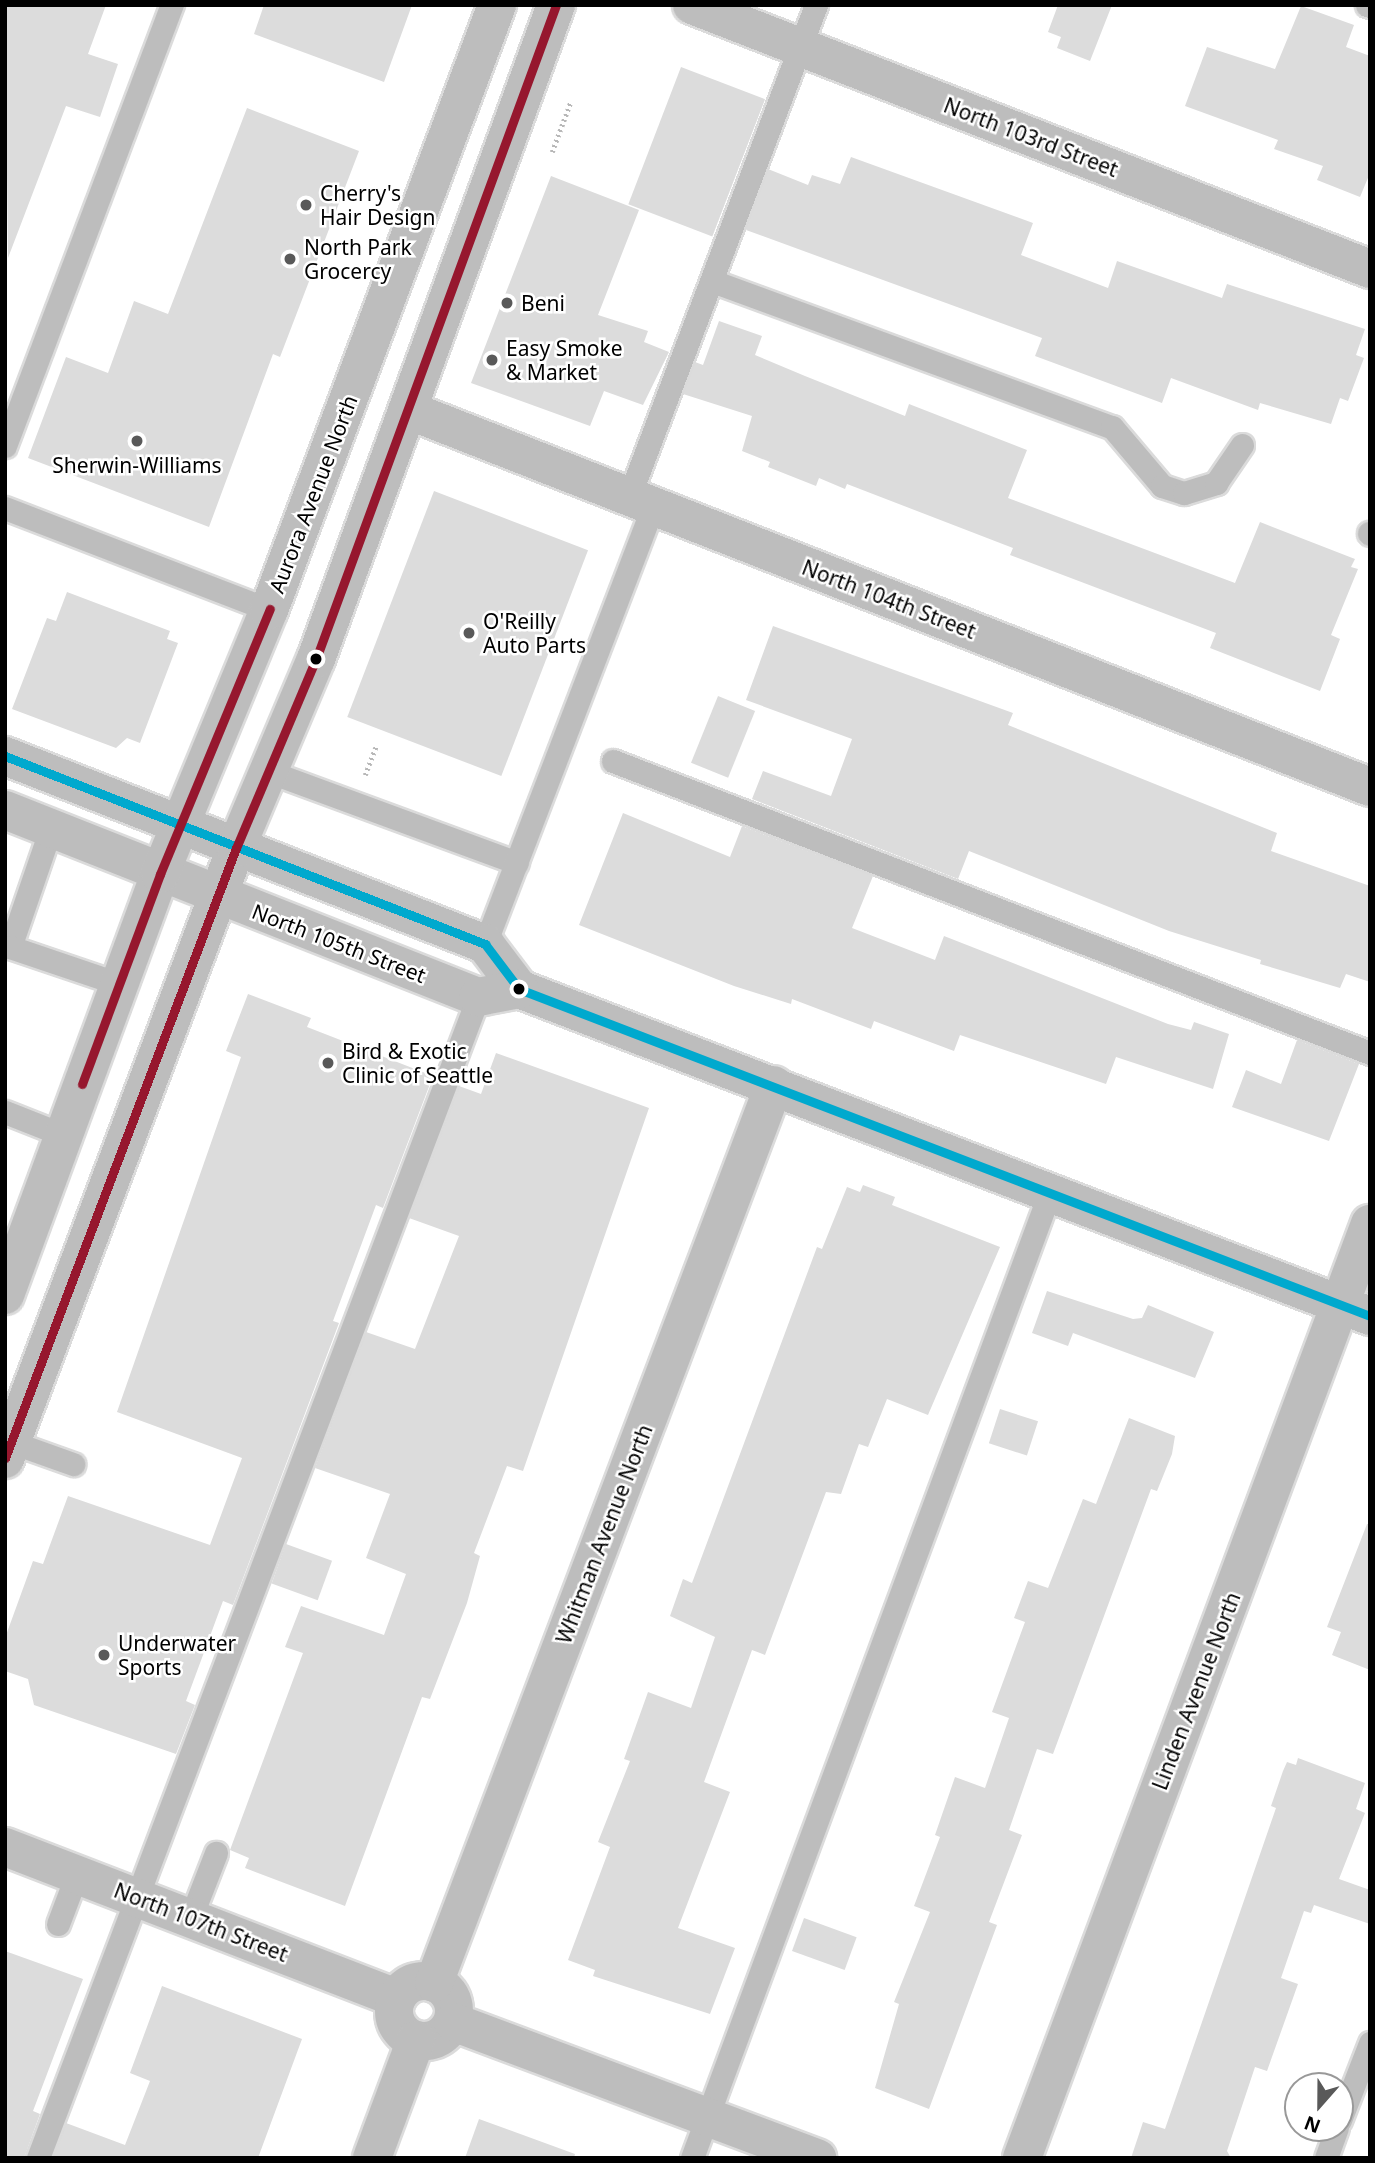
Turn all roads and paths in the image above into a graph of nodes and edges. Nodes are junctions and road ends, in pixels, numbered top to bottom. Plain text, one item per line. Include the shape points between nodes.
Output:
1 (172, 5) edge
2 (497, 5) edge
3 (556, 5) edge
4 (692, 5) edge
5 (816, 5) edge
6 (801, 48) junction
7 (571, 101) dead end
8 (552, 152) dead end
9 (1370, 269) edge
10 (712, 281) junction
11 (408, 410) junction
12 (1242, 445) dead end
13 (5, 446) edge
14 (641, 502) junction
15 (5, 509) edge
16 (269, 610) junction
17 (376, 747) dead end
18 (5, 755) edge
19 (613, 761) dead end
20 (270, 772) junction
21 (362, 783) dead end
22 (1370, 787) edge
23 (5, 810) edge
24 (180, 825) junction
25 (51, 828) junction
26 (236, 848) junction
27 (517, 863) junction
28 (160, 874) junction
29 (219, 897) junction
30 (485, 944) junction
31 (119, 984) junction
32 (519, 989) junction
33 (478, 998) junction
34 (1370, 1053) edge
35 (774, 1085) junction
36 (5, 1112) edge
37 (63, 1135) junction
38 (1050, 1192) junction
39 (1370, 1224) edge
40 (5, 1295) edge
41 (1356, 1310) edge
42 (10, 1451) edge
43 (73, 1464) dead end
44 (5, 1847) edge
45 (216, 1853) dead end
46 (76, 1874) junction
47 (138, 1897) junction
48 (191, 1917) junction
49 (58, 1924) dead end
50 (435, 1983) junction
51 (397, 1998) junction
52 (453, 2022) junction
53 (416, 2040) junction
54 (1370, 2043) edge
55 (1354, 2084) edge
56 (708, 2117) junction
57 (38, 2158) edge
58 (372, 2158) edge
59 (692, 2158) edge
60 (817, 2158) edge
61 (1022, 2158) edge

1 - 13 lane
2 - 16 main road, Aurora Avenue North
3 - 11 main road
4 - 6 main road, North 103rd Street
5 - 6 lane
6 - 9 main road, North 103rd Street
6 - 10 lane
7 - 8 path
10 - 12 lane via 1112,427 1162,485 1184,493 1216,483
10 - 14 lane
11 - 14 main road, North 104th Street
11 - 20 main road
14 - 22 main road, North 104th Street
14 - 27 lane
15 - 16 lane
16 - 24 main road, Aurora Avenue North
17 - 21 path
18 - 24 main road
19 - 34 lane
20 - 26 main road
20 - 27 lane
23 - 25 main road, North 105th Street
24 - 26 main road
24 - 28 main road, Aurora Avenue North
25 - 28 main road, North 105th Street
25 - 31 lane via 10,947
26 - 29 main road
26 - 30 main road
27 - 30 lane
28 - 29 main road, North 105th Street
28 - 31 main road, Aurora Avenue North
29 - 33 main road, North 105th Street
29 - 42 main road
30 - 32 main road
31 - 37 main road, Aurora Avenue North
32 - 33 main road
32 - 35 main road
33 - 47 lane
35 - 38 main road
35 - 50 main road, Whitman Avenue North
36 - 37 lane
37 - 40 main road, Aurora Avenue North
38 - 41 main road
38 - 56 lane
39 - 41 main road, Linden Avenue North
41 - 61 main road, Linden Avenue North
42 - 43 lane
44 - 46 main road, North 107th Street
45 - 48 lane
46 - 47 main road, North 107th Street
46 - 49 lane
47 - 48 main road, North 107th Street
47 - 57 lane
48 - 51 main road, North 107th Street
50 - 51 main road via 410,1984
50 - 52 main road via 453,2002
51 - 53 main road via 398,2026
52 - 53 main road via 439,2037
52 - 56 main road
53 - 58 main road
54 - 55 lane
56 - 59 lane
56 - 60 main road

